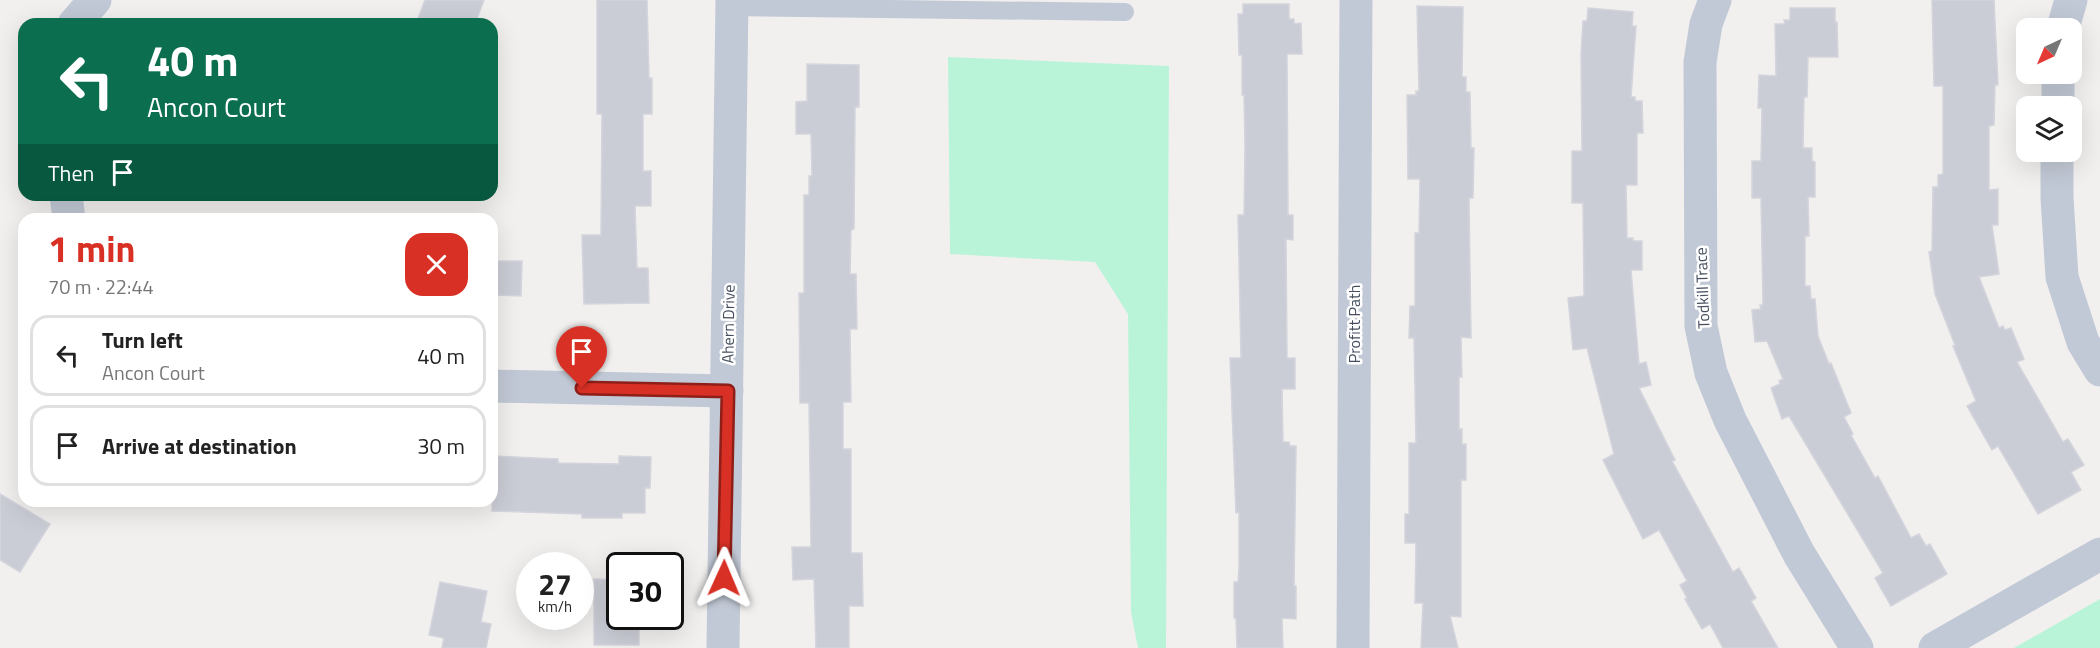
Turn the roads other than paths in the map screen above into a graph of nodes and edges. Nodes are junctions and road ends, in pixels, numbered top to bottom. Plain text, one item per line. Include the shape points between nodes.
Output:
1 (95, 0) edge
2 (1356, 0) edge
3 (1715, 0) edge
4 (2071, 0) edge
5 (732, 4) edge
6 (1125, 12) dead end
7 (79, 18) edge
8 (2066, 18) edge
9 (2057, 162) edge
10 (2100, 370) edge
11 (498, 386) edge
12 (728, 391) junction
13 (2100, 554) edge
14 (723, 648) edge
15 (1353, 648) edge
16 (1857, 648) edge
17 (1935, 648) edge

1 - 7 street
2 - 15 street, Profitt Path
3 - 16 street, Todkill Trace via 1706,24 1700,62 1701,326 1711,374 1730,420 1799,554
4 - 8 street
5 - 6 lane
5 - 12 street, Ahern Drive
9 - 10 street via 2062,277 2083,342
11 - 12 street
12 - 14 street, Ahern Drive
13 - 17 street

